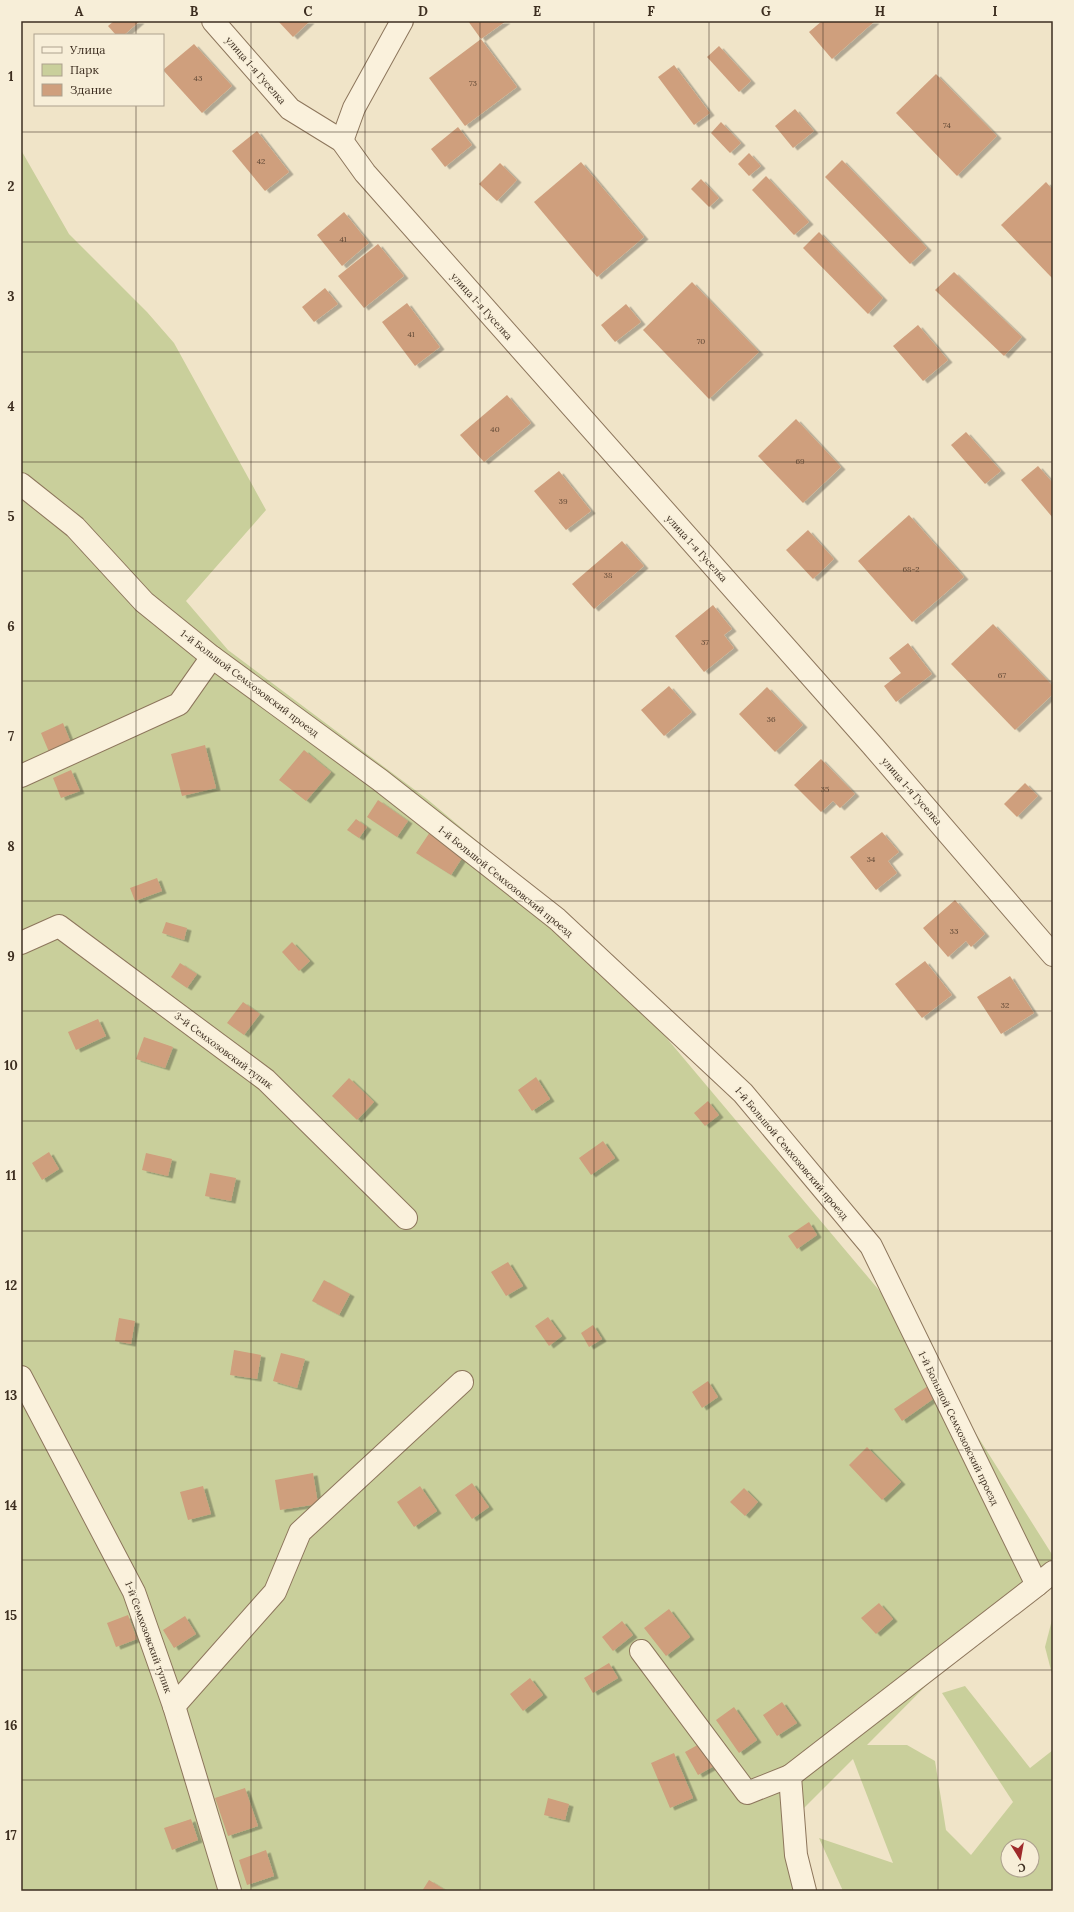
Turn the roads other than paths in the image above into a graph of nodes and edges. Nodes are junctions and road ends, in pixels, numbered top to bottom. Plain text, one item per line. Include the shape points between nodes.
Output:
1 (213, 21) edge
2 (402, 21) edge
3 (342, 141) junction
4 (21, 484) edge
5 (212, 657) junction
6 (21, 776) edge
7 (21, 943) edge
8 (1053, 955) edge
9 (406, 1218) dead end
10 (21, 1377) edge
11 (462, 1382) dead end
12 (1045, 1579) edge
13 (641, 1651) dead end
14 (174, 1706) junction
15 (790, 1776) junction
16 (230, 1891) edge
17 (805, 1891) edge

1 - 3 street, улица 1-я Гуселка via 290,109
2 - 3 street via 354,108
3 - 8 street, улица 1-я Гуселка via 364,174 872,745
4 - 5 street, 1-й Большой Семхозовский проезд via 75,527 144,602
5 - 6 street via 179,704
5 - 12 street, 1-й Большой Семхозовский проезд via 380,780 556,919 743,1093 871,1246
7 - 9 street, 3-й Семхозовский тупик via 59,926 266,1080
10 - 14 street, 1-й Семхозовский тупик via 134,1592
11 - 14 street via 300,1532 275,1592
12 - 15 street, 1-й Большой Семхозовский проезд
13 - 15 street, 1-й Большой Семхозовский проезд via 747,1793
14 - 16 street, 1-й Семхозовский тупик
15 - 17 street via 796,1855

